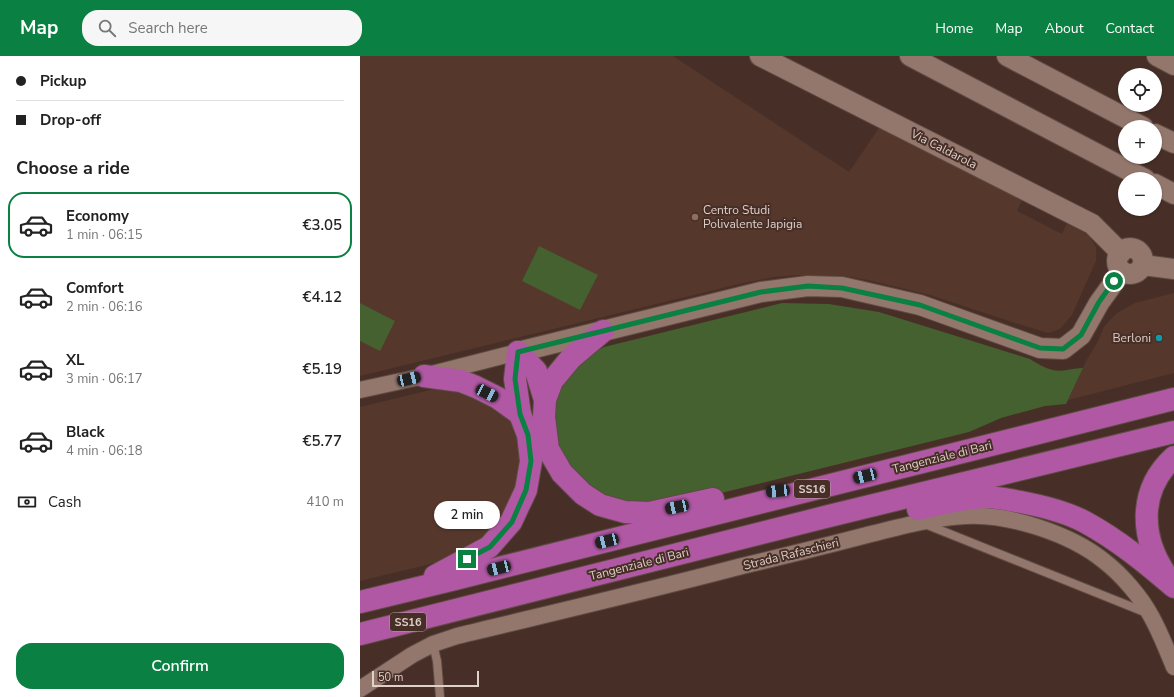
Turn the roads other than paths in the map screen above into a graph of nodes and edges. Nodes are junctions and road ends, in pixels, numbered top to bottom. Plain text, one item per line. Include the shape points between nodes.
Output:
1 (760, 56) edge
2 (910, 56) edge
3 (1007, 56) edge
4 (1157, 56) edge
5 (1174, 65) edge
6 (1129, 120) edge
7 (1162, 138) edge
8 (1174, 144) edge
9 (1132, 172) edge
10 (1162, 188) edge
11 (1174, 194) edge
12 (1121, 262) junction
13 (1174, 269) edge
14 (603, 331) junction
15 (518, 352) junction
16 (424, 376) junction
17 (360, 390) edge
18 (1174, 399) edge
19 (545, 400) junction
20 (520, 414) junction
21 (1174, 432) edge
22 (1174, 457) edge
23 (823, 486) junction
24 (830, 516) junction
25 (920, 522) junction
26 (1174, 587) edge
27 (409, 590) junction
28 (360, 602) edge
29 (1151, 615) junction
30 (360, 634) edge
31 (433, 644) junction
32 (1174, 667) edge
33 (360, 689) edge
34 (440, 697) edge

1 - 12 street, Via Caldarola via 1092,224
2 - 9 street
3 - 6 street
4 - 5 street
7 - 8 street
10 - 11 street
12 - 13 street via 1129,274 1138,272 1143,265
12 - 14 street via 1081,335 1063,349 1040,348 920,305 842,288 808,286 761,292
14 - 15 street
14 - 19 highway via 571,358 552,381
15 - 16 street
15 - 19 highway via 536,371
15 - 20 highway via 515,379
16 - 17 street
16 - 20 highway via 476,387 498,398
18 - 23 highway, Tangenziale di Bari / SS16
19 - 23 highway via 544,417 548,449 562,473 583,494 600,505 625,512 649,513 733,495
20 - 27 highway via 528,435 531,461 526,490 512,522 490,547
21 - 24 highway, Tangenziale di Bari / SS16
22 - 26 highway via 1153,486 1147,504 1146,520 1160,566
23 - 27 highway, Tangenziale di Bari / SS16
24 - 26 highway via 912,510 985,497 1031,504 1084,521 1136,555
24 - 30 highway, Tangenziale di Bari / SS16
25 - 29 lane
25 - 29 street, Strada Rafaschieri via 973,516 1001,518 1047,530 1087,549 1104,561 1127,583
25 - 31 street, Strada Rafaschieri
27 - 28 highway, Tangenziale di Bari / SS16
29 - 32 street, Strada Rafaschieri
31 - 33 street, Strada Rafaschieri
31 - 34 lane

